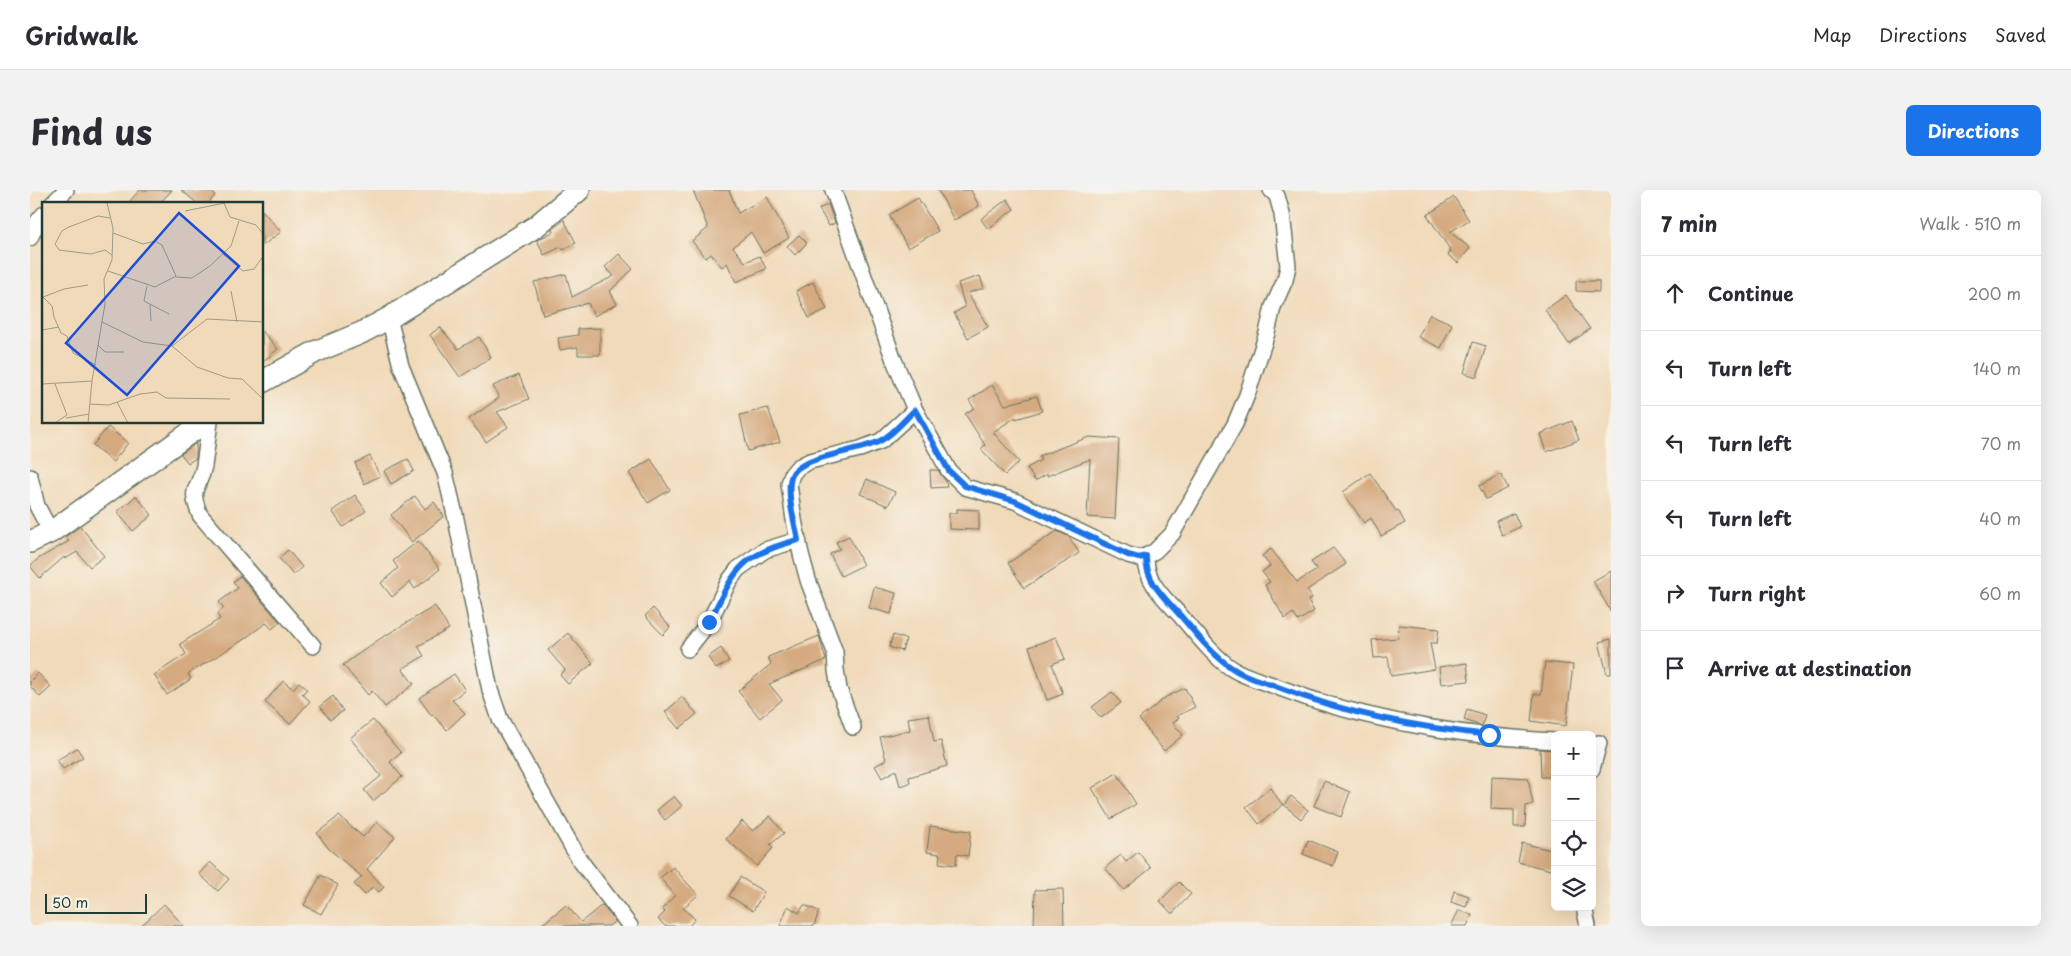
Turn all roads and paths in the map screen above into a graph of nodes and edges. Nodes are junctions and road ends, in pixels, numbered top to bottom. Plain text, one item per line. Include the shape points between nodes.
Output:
1 (66, 190) edge
2 (578, 190) edge
3 (833, 190) edge
4 (1271, 190) edge
5 (54, 202) edge
6 (42, 216) edge
7 (30, 238) edge
8 (390, 318) junction
9 (264, 381) edge
10 (915, 410) junction
11 (202, 424) edge
12 (210, 424) edge
13 (30, 477) edge
14 (51, 532) junction
15 (798, 540) junction
16 (30, 542) edge
17 (1146, 556) junction
18 (313, 646) dead end
19 (688, 649) dead end
20 (853, 727) dead end
21 (1551, 741) edge
22 (1601, 743) edge
23 (1596, 757) edge
24 (1585, 911) edge
25 (630, 926) edge
26 (1588, 926) edge

1 - 5 street
2 - 8 street via 535,227
3 - 10 street
4 - 17 street via 1277,196 1282,214 1288,266 1250,387 1235,424 1172,534
6 - 7 street
8 - 9 street via 315,352
8 - 25 street via 401,366 445,473 490,690 500,719 579,859
10 - 15 street via 881,441 798,467 789,484
10 - 17 street via 949,471 965,486 1015,501 1128,555
11 - 14 street
12 - 18 street via 203,468 194,488 200,515
13 - 14 street via 37,506
14 - 16 street
15 - 19 street via 765,550 738,569 709,622
15 - 20 street via 808,580 835,652 840,689
17 - 21 street via 1149,576 1159,592 1218,657 1244,675 1330,706 1398,722 1432,729
22 - 23 street
24 - 26 street

